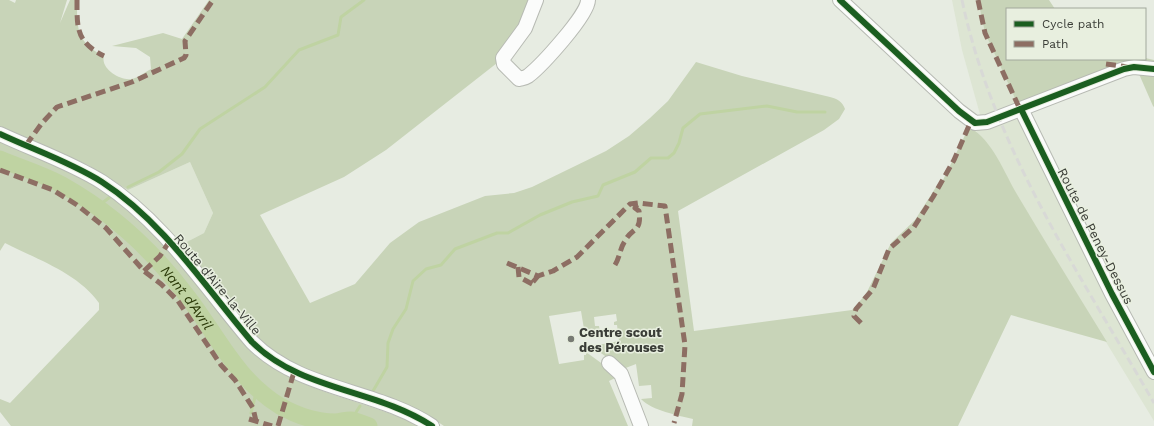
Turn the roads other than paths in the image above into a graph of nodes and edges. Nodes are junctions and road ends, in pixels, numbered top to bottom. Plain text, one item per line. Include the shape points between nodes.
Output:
1 (536, 0) edge
2 (588, 0) edge
3 (840, 0) edge
4 (1154, 69) edge
5 (1021, 109) junction
6 (0, 134) edge
7 (609, 363) dead end
8 (1154, 372) edge
9 (432, 426) edge
10 (641, 426) edge

1 - 2 street via 525,28 503,58 504,64 519,78 526,78 542,64 584,12
3 - 5 street via 971,121 987,122
4 - 5 street via 1124,69
5 - 8 street, Route de Peney-Dessus via 1108,287
6 - 9 street, Route d'Aire-la-Ville via 86,172 131,203 160,232 252,342 269,358 309,378 394,407
7 - 10 street via 621,374

